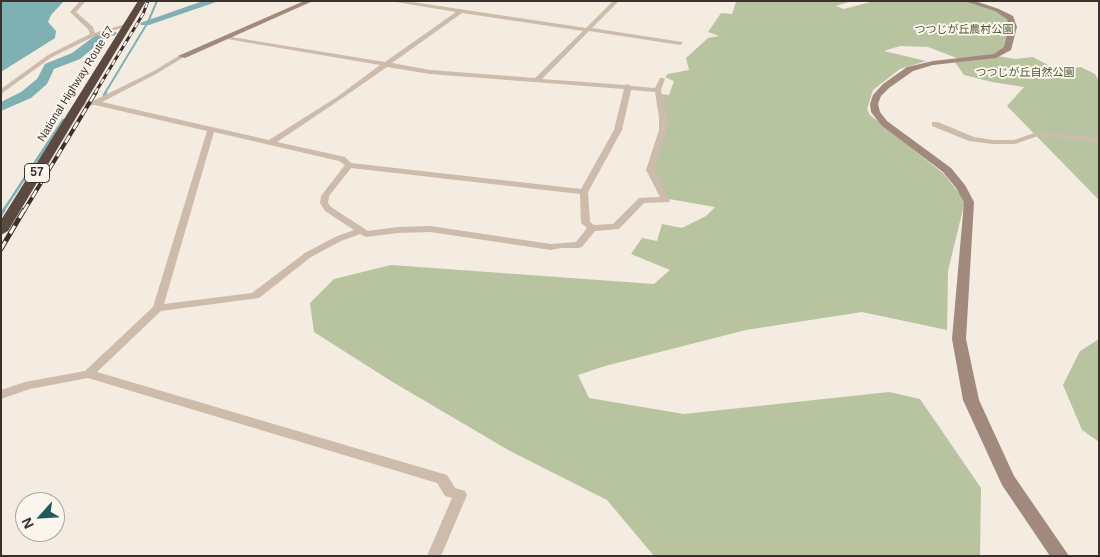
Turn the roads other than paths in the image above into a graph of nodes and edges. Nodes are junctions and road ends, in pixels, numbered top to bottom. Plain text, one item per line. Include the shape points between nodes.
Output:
1 (83, 1) edge
2 (142, 1) edge
3 (310, 1) edge
4 (393, 1) edge
5 (616, 1) edge
6 (967, 1) edge
7 (460, 11) junction
8 (129, 25) junction
9 (588, 30) junction
10 (93, 35) junction
11 (227, 37) junction
12 (680, 43) dead end
13 (182, 56) joint
14 (384, 65) junction
15 (538, 79) junction
16 (662, 80) dead end
17 (628, 86) junction
18 (658, 90) junction
19 (1, 92) edge
20 (95, 103) junction
21 (79, 105) junction
22 (935, 124) dead end
23 (211, 131) junction
24 (1099, 140) edge
25 (270, 143) junction
26 (349, 165) junction
27 (584, 192) junction
28 (592, 228) junction
29 (1, 231) edge
30 (360, 232) junction
31 (158, 308) junction
32 (88, 374) junction
33 (1, 395) edge
34 (434, 556) edge
35 (1060, 556) edge

1 - 10 street via 73,12 91,28
2 - 8 highway, National Highway Route 57 / 57
3 - 11 street
4 - 7 street
5 - 9 street
6 - 35 street via 997,10 1010,18 1013,26 1008,48 996,56 910,69 886,86 874,104 884,123 947,170 962,187 969,202 959,338 970,400 1008,480
7 - 9 street
7 - 14 street
8 - 10 street
8 - 21 highway, National Highway Route 57 / 57
9 - 12 street
9 - 15 street
10 - 19 street via 50,56
11 - 13 street
11 - 14 street
13 - 20 street
14 - 15 street via 430,72
14 - 25 street
15 - 17 street
16 - 18 street
17 - 18 street
17 - 27 street via 618,130
18 - 28 street via 664,117 663,130 650,170 666,200 642,200 616,227
20 - 21 street
20 - 23 street
21 - 29 highway, National Highway Route 57 / 57
22 - 24 street via 966,137 993,142 1015,142 1037,134
23 - 25 street
23 - 31 street
25 - 26 street via 342,159
26 - 27 street
26 - 30 street via 325,196 324,203
27 - 28 street via 586,223
28 - 30 street via 579,245 561,244 551,248 430,229
30 - 31 street via 308,255 255,296
31 - 32 street
32 - 33 street via 29,385
32 - 34 street via 442,479 450,492 460,495

